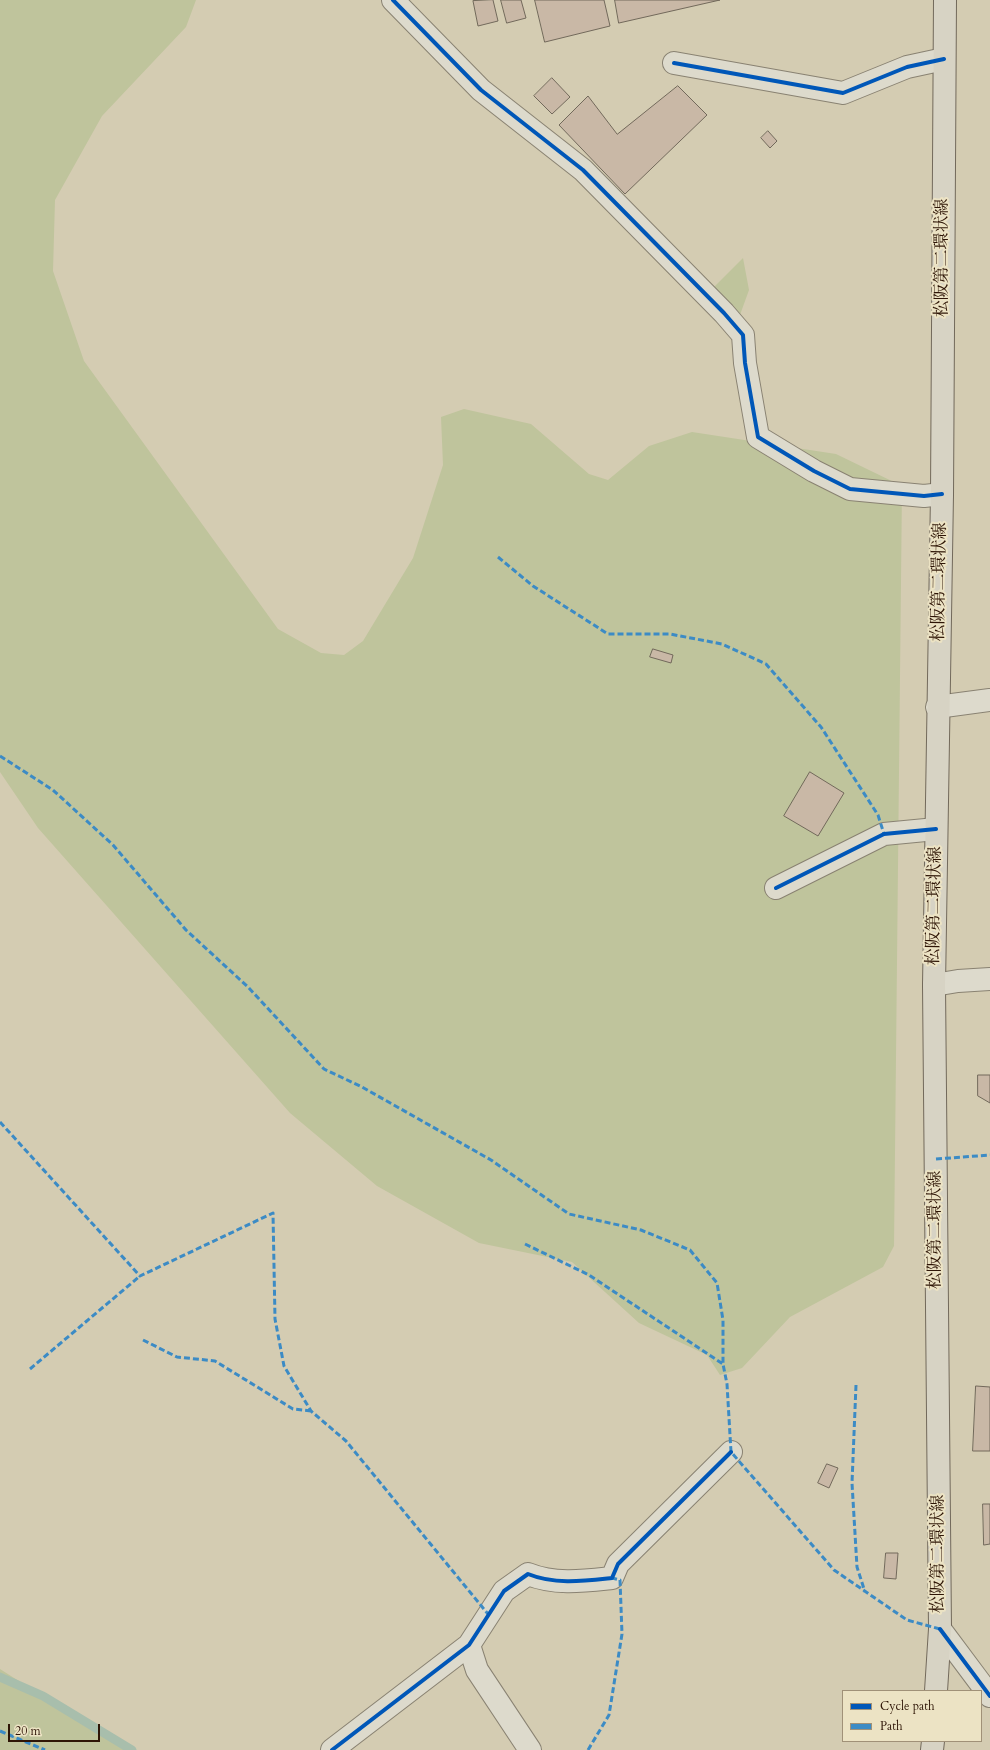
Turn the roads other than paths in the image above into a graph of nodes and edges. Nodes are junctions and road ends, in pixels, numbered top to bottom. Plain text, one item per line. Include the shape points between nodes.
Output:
1 (393, 0) edge
2 (945, 0) edge
3 (944, 59) junction
4 (674, 63) dead end
5 (942, 494) junction
6 (990, 700) edge
7 (937, 707) junction
8 (936, 829) junction
9 (776, 888) dead end
10 (990, 980) edge
11 (934, 985) junction
12 (731, 1452) dead end
13 (940, 1629) junction
14 (469, 1645) junction
15 (988, 1687) edge
16 (936, 1690) edge
17 (332, 1750) edge
18 (530, 1750) edge

1 - 5 street via 481,90 582,170 743,335 744,363 758,437 814,471 850,489 924,496
2 - 3 main road, 松阪第二環状線
3 - 4 street via 907,67 843,94
3 - 5 main road, 松阪第二環状線
5 - 7 main road, 松阪第二環状線
6 - 7 street
7 - 8 main road, 松阪第二環状線
8 - 9 street via 884,834
8 - 11 main road, 松阪第二環状線
10 - 11 street
11 - 13 main road, 松阪第二環状線
12 - 14 street via 618,1564 612,1578 541,1580 528,1574 504,1591
13 - 15 street
13 - 16 main road, 松阪第二環状線
14 - 17 street
14 - 18 street via 477,1670

